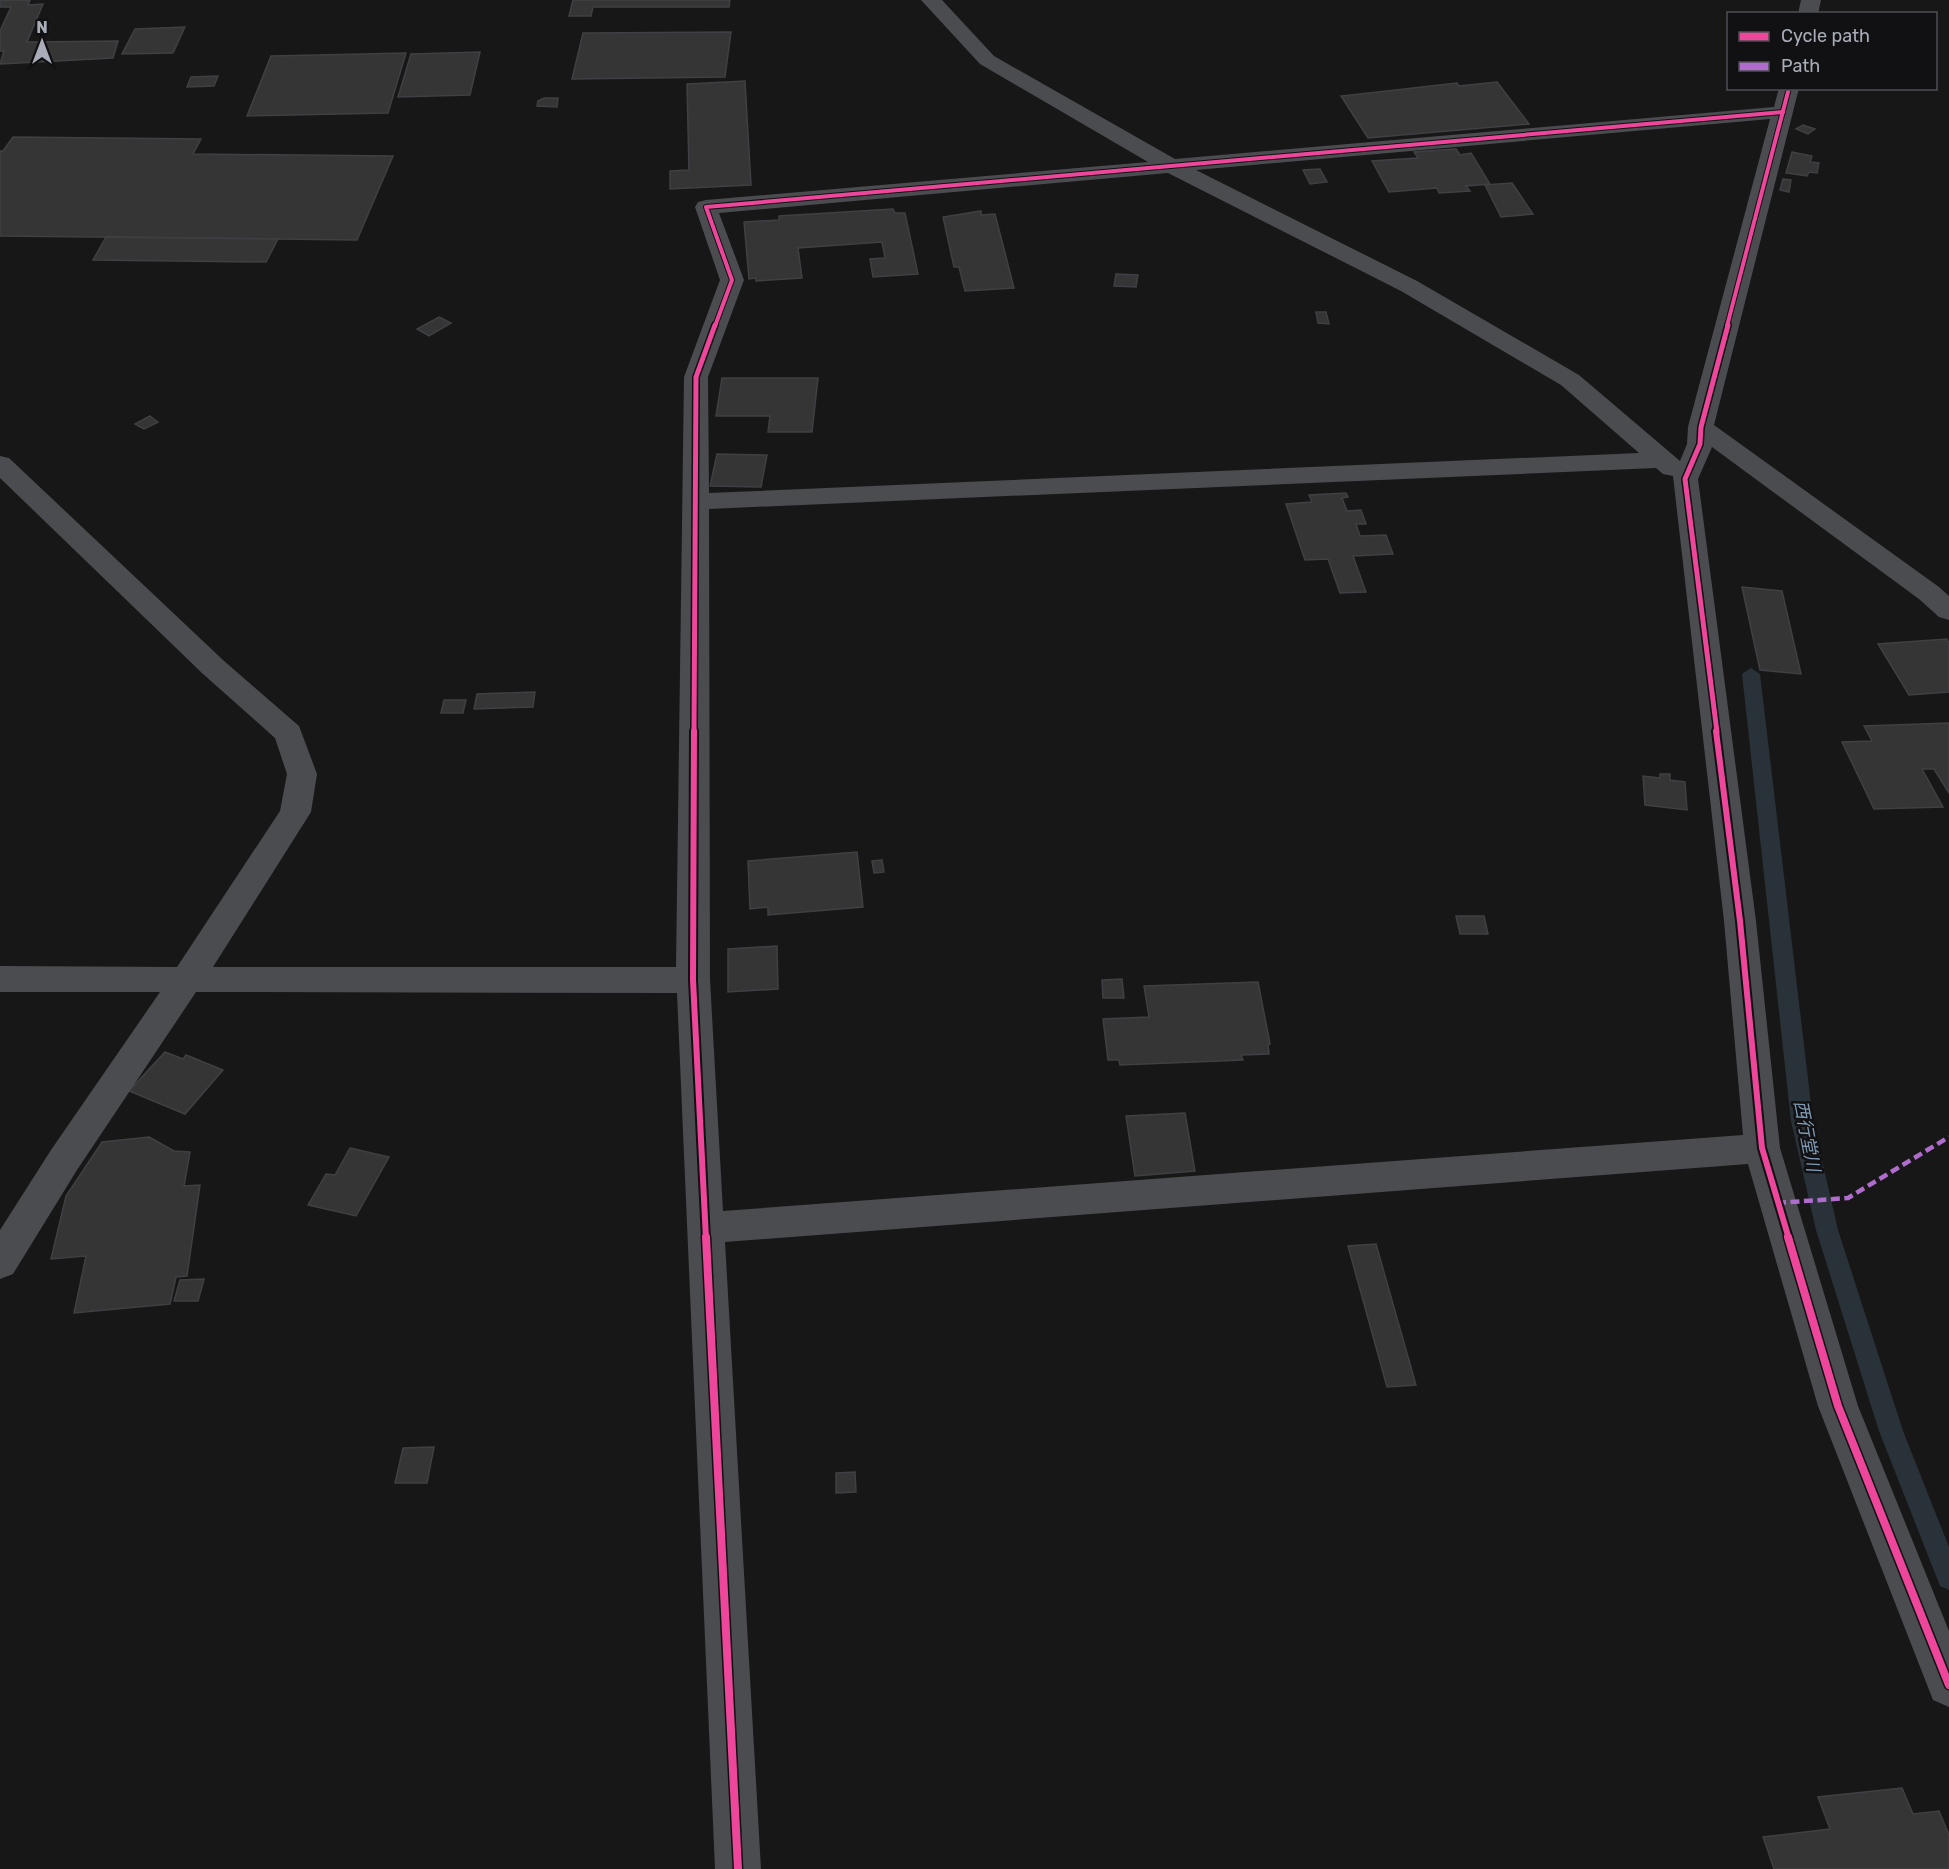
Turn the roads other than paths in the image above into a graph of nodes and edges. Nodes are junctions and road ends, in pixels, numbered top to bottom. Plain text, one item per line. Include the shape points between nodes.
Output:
1 (931, 0) edge
2 (1786, 100) edge
3 (1171, 166) junction
4 (1701, 427) junction
5 (0, 464) edge
6 (1674, 469) junction
7 (694, 502) junction
8 (1942, 597) edge
9 (0, 979) edge
10 (188, 979) junction
11 (693, 980) junction
12 (1762, 1148) junction
13 (705, 1228) junction
14 (0, 1263) edge
15 (1949, 1685) edge
16 (738, 1869) edge

1 - 3 street via 987,60
2 - 3 street
2 - 4 street
3 - 6 street via 1409,286 1570,380
3 - 7 street via 706,207 732,280 696,377
4 - 6 street via 1700,444
4 - 8 street
5 - 10 street via 288,733 302,774 295,812
6 - 7 street
6 - 12 street via 1740,921
7 - 11 street
9 - 10 street
10 - 11 street
10 - 14 street via 64,1160
11 - 13 street
12 - 13 street
12 - 15 street via 1838,1406
13 - 16 street

